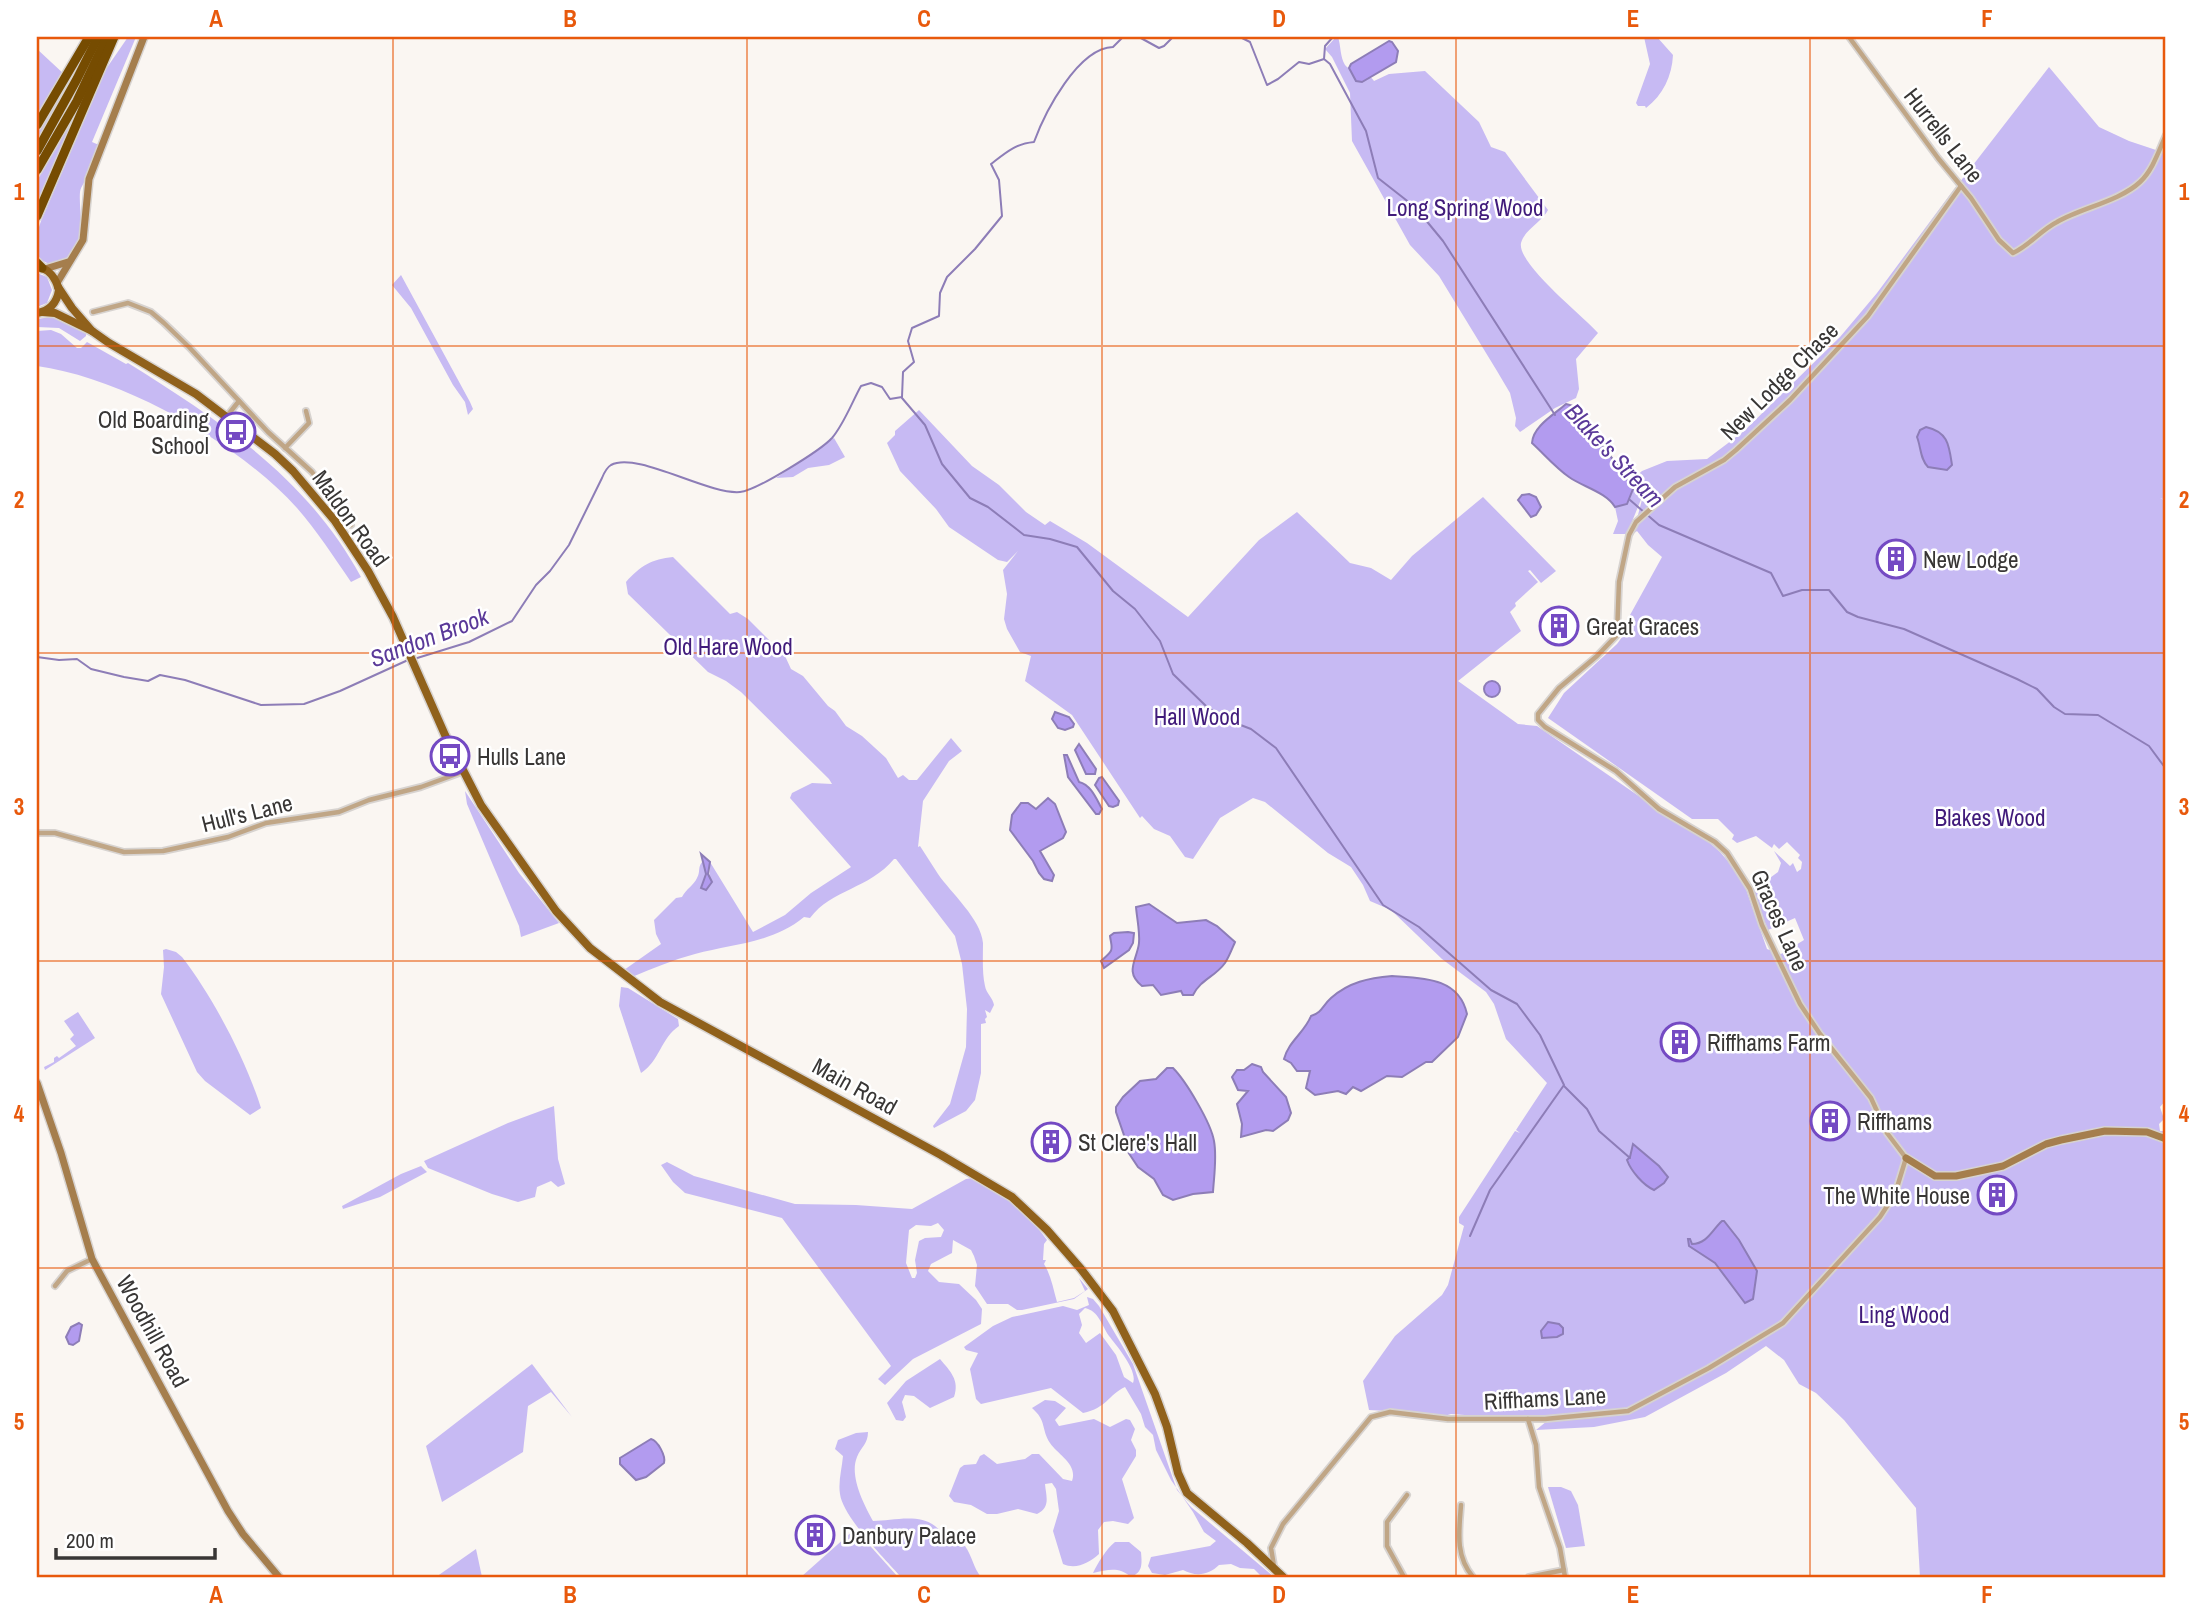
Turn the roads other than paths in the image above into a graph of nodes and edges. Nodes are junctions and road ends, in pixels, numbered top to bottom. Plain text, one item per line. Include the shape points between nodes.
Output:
1 (89, 37) edge
2 (98, 37) edge
3 (107, 37) edge
4 (114, 37) edge
5 (144, 37) edge
6 (1849, 37) edge
7 (37, 125) edge
8 (2166, 135) edge
9 (37, 151) edge
10 (37, 170) edge
11 (1961, 186) junction
12 (37, 216) edge
13 (70, 261) junction
14 (40, 267) edge
15 (57, 285) junction
16 (93, 312) dead end
17 (40, 313) edge
18 (92, 331) junction
19 (239, 401) junction
20 (306, 411) dead end
21 (227, 416) junction
22 (285, 448) junction
23 (351, 525) dead end
24 (414, 666) joint
25 (1538, 720) joint
26 (463, 772) junction
27 (37, 833) edge
28 (37, 1083) edge
29 (2166, 1139) edge
30 (1906, 1158) junction
31 (92, 1259) junction
32 (55, 1286) dead end
33 (1528, 1419) junction
34 (1545, 1419) junction
35 (1530, 1429) junction
36 (1407, 1495) dead end
37 (1461, 1505) dead end
38 (1271, 1548) junction
39 (1258, 1553) junction
40 (1275, 1569) junction
41 (1564, 1570) junction
42 (279, 1577) edge
43 (1283, 1577) edge
44 (1404, 1577) edge
45 (1473, 1577) edge
46 (1529, 1577) edge
47 (1565, 1577) edge

1 - 7 highway
2 - 9 highway
3 - 10 highway
4 - 12 highway
5 - 13 street via 95,159 83,240
6 - 11 street, Hurrells Lane
8 - 11 street, Hurrells Lane via 2146,176 2134,187 2057,222 2013,253
11 - 25 street, New Lodge Chase via 1868,316 1790,400 1724,460 1675,486 1636,522 1619,582 1616,635 1559,688
13 - 14 street
13 - 15 street
14 - 15 main road, Maldon Road
15 - 17 main road via 55,302
15 - 18 main road, Maldon Road
16 - 19 street, Maldon Road via 128,303 151,312
17 - 18 main road, Maldon Road via 55,313
18 - 21 main road, Maldon Road
19 - 21 street
19 - 22 street, Maldon Road
20 - 22 street via 309,423
21 - 24 main road, Maldon Road via 293,471 335,520 368,571
22 - 23 street, Maldon Road via 325,487
24 - 26 main road, Main Road
25 - 30 street, Graces Lane via 1727,853 1750,889 1800,1004 1871,1098 1887,1133
26 - 27 street, Hull's Lane via 339,812 266,823 228,837 163,851 124,852 55,833
26 - 39 main road, Main Road via 556,911 590,948 623,974 660,1002 989,1182 1047,1230 1095,1287 1130,1343 1155,1394 1188,1493
28 - 31 street, Woodhill Road
29 - 30 street via 2147,1132 2105,1131 2046,1144 2003,1166 1956,1176 1935,1176
30 - 34 street, Riffhams Lane via 1895,1194 1880,1217 1783,1323 1628,1410
31 - 32 street via 66,1271
31 - 42 street, Woodhill Road via 232,1517
33 - 34 street, Riffhams Lane
33 - 35 street
33 - 38 street, Riffhams Lane via 1448,1419 1390,1412 1371,1417 1283,1524
34 - 35 street
35 - 41 street via 1539,1487
36 - 44 street via 1387,1522 1387,1546
37 - 45 street via 1458,1541 1465,1568
38 - 39 street
38 - 40 street
39 - 40 main road, Main Road
40 - 43 main road, Main Road
41 - 46 street
41 - 47 street

